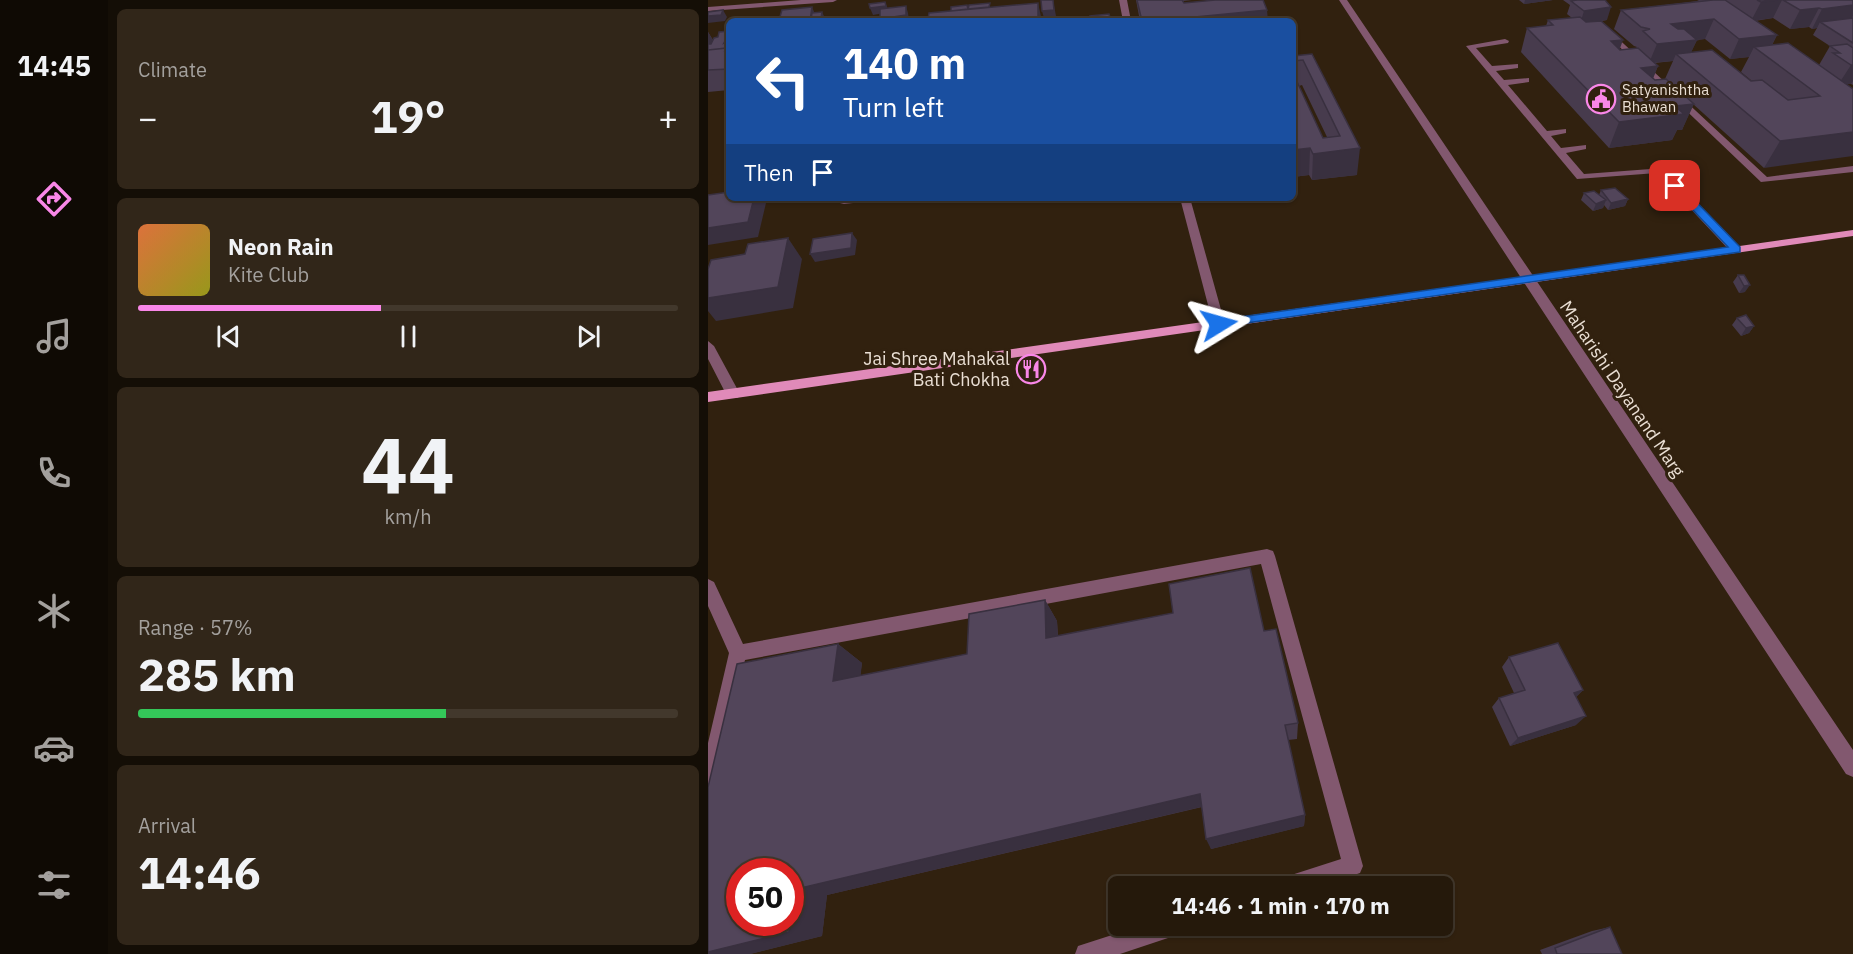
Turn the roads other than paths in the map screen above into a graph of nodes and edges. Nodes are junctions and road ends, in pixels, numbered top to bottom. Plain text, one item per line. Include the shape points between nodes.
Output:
1 (722, 0) edge
2 (832, 0) edge
3 (1124, 0) edge
4 (1343, 0) edge
5 (712, 9) edge
6 (1127, 18) edge
7 (1610, 33) edge
8 (1505, 41) dead end
9 (1515, 66) dead end
10 (1490, 69) junction
11 (1526, 80) dead end
12 (1502, 83) junction
13 (1563, 131) dead end
14 (1544, 134) junction
15 (1582, 147) dead end
16 (1559, 151) junction
17 (1853, 169) edge
18 (1186, 201) edge
19 (1853, 233) edge
20 (1736, 250) junction
21 (1527, 279) junction
22 (1219, 324) junction
23 (708, 346) edge
24 (733, 394) junction
25 (708, 397) edge
26 (708, 586) edge
27 (738, 653) junction
28 (1853, 767) edge
29 (708, 785) edge
30 (1322, 876) edge
31 (1141, 936) edge
32 (1086, 954) edge

1 - 5 street
2 - 5 street
3 - 6 street
4 - 21 street, Maharishi Dayanand Marg
7 - 17 street via 1764,180
8 - 10 street via 1470,46
9 - 10 street
10 - 12 street
11 - 12 street
12 - 14 street
13 - 14 street
14 - 16 street
15 - 16 street
16 - 20 street via 1581,177 1660,170
18 - 22 street
19 - 20 main road
20 - 21 main road
21 - 22 main road
21 - 28 street, Maharishi Dayanand Marg
22 - 24 main road
23 - 24 street
24 - 25 main road
26 - 27 street
27 - 29 street
27 - 30 street via 1267,556 1353,866
31 - 32 street

